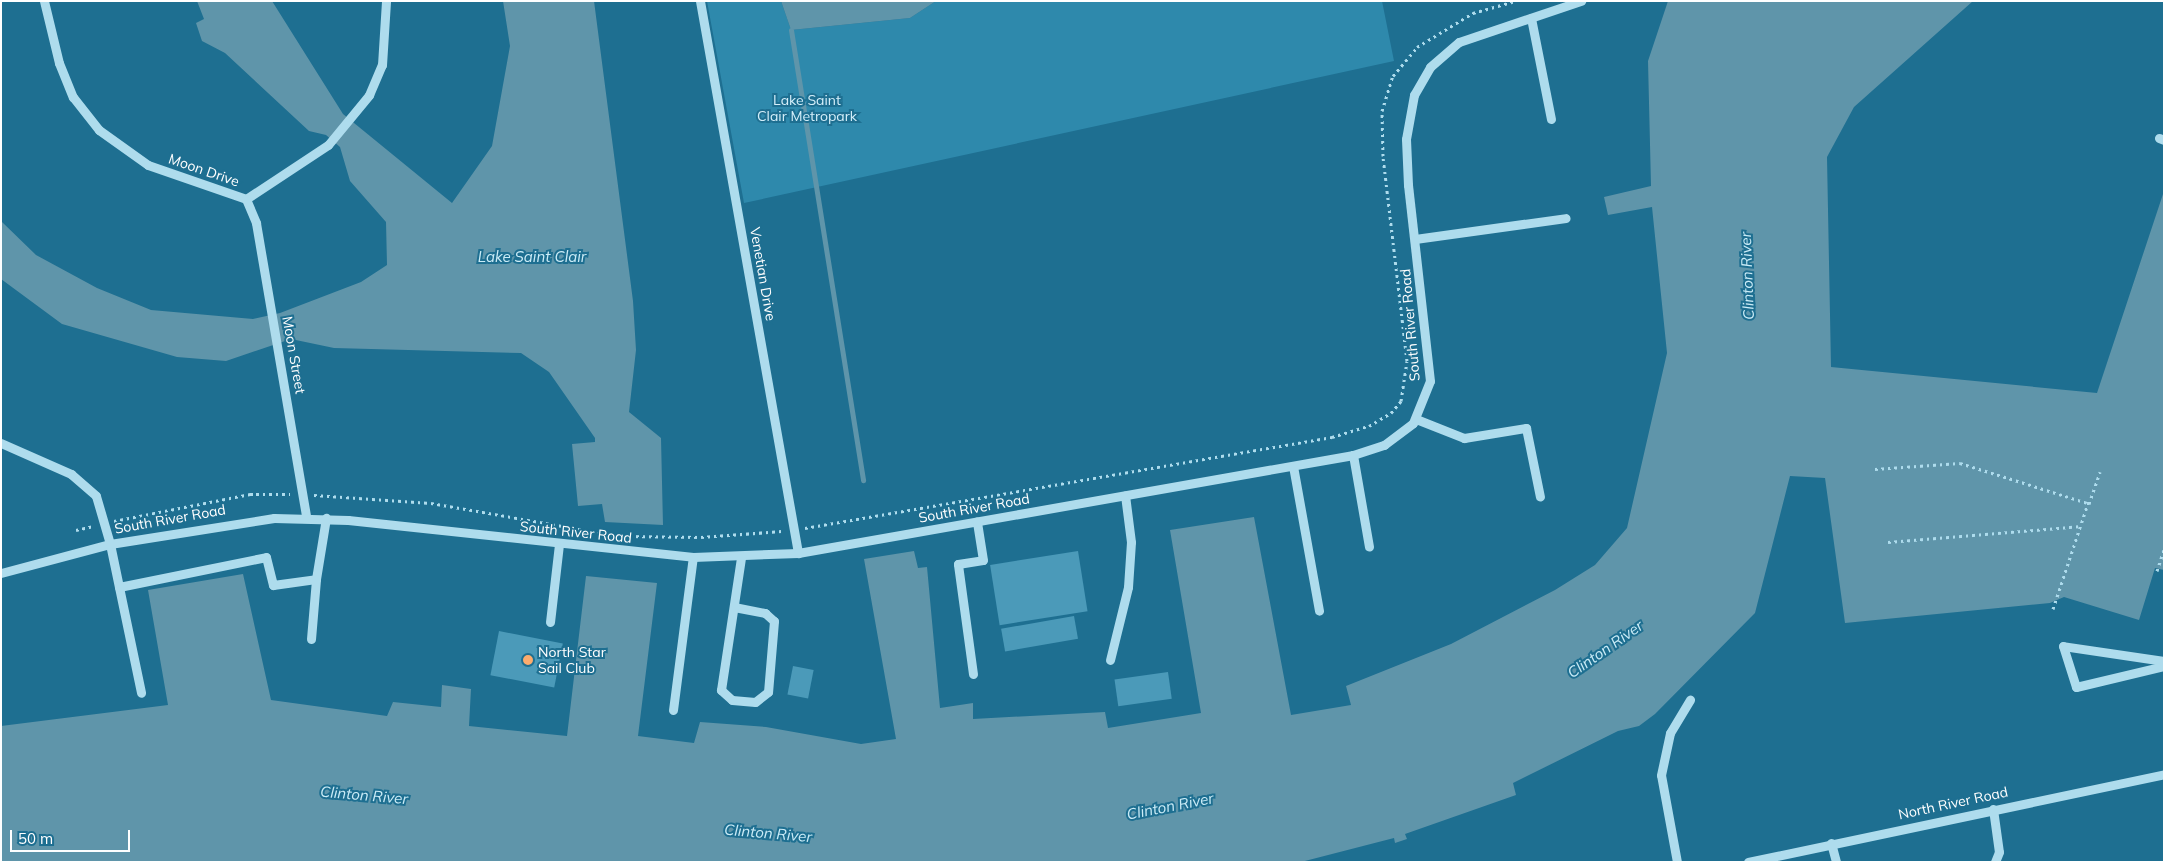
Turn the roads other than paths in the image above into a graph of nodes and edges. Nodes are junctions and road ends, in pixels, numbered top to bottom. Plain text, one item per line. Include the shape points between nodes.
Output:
1 (44, 1) edge
2 (386, 1) edge
3 (700, 1) edge
4 (1581, 1) edge
5 (1531, 18) junction
6 (1551, 119) dead end
7 (246, 199) junction
8 (1566, 218) dead end
9 (1415, 239) junction
10 (1416, 419) junction
11 (1, 443) edge
12 (1353, 455) junction
13 (1293, 466) junction
14 (1125, 495) junction
15 (1540, 497) dead end
16 (306, 517) junction
17 (326, 518) junction
18 (977, 521) junction
19 (110, 544) junction
20 (559, 544) junction
21 (1369, 548) dead end
22 (798, 553) junction
23 (693, 557) junction
24 (741, 558) junction
25 (1, 572) edge
26 (316, 579) junction
27 (119, 587) junction
28 (734, 606) junction
29 (1319, 611) dead end
30 (550, 622) dead end
31 (311, 639) dead end
32 (1110, 660) dead end
33 (2164, 661) edge
34 (2164, 666) edge
35 (973, 674) dead end
36 (140, 693) dead end
37 (1690, 700) dead end
38 (673, 710) dead end
39 (2164, 774) edge
40 (1993, 809) junction
41 (1832, 843) junction
42 (1677, 862) edge
43 (1748, 862) edge
44 (1836, 862) edge
45 (1995, 862) edge

1 - 7 street, Moon Drive via 59,63 73,97 99,130 127,154
2 - 7 street, Moon Drive via 382,64 354,116 328,145
3 - 22 street, Venetian Drive
4 - 5 street, South River Road
5 - 6 street
5 - 9 street, South River Road via 1459,42 1442,54 1420,83 1410,107 1406,139
7 - 16 street, Moon Street via 256,223
8 - 9 street
9 - 10 street, South River Road via 1430,362 1428,395
10 - 12 street, South River Road via 1384,445
10 - 15 street via 1464,438 1526,428
11 - 19 street via 71,474 96,496
12 - 13 street, South River Road
12 - 21 street
13 - 14 street, South River Road
13 - 29 street
14 - 18 street, South River Road
14 - 32 street via 1131,542 1128,587
16 - 17 street, South River Road
16 - 19 street, South River Road via 250,520
17 - 20 street, South River Road
17 - 26 street
18 - 22 street, South River Road
18 - 35 street via 983,560 958,564
19 - 25 street, South River Road
19 - 27 street
20 - 23 street, South River Road
20 - 30 street
22 - 24 street, South River Road
23 - 24 street, South River Road
23 - 38 street
24 - 28 street
26 - 27 street via 273,585 266,557
26 - 31 street
27 - 36 street
28 - 28 street via 721,690 732,700 755,702 768,692 774,621 765,613
33 - 34 street via 2063,646 2076,687
37 - 42 street via 1670,733 1662,775
39 - 40 street, North River Road
40 - 41 street, North River Road
40 - 45 street via 1999,852
41 - 43 street, North River Road
41 - 44 street

